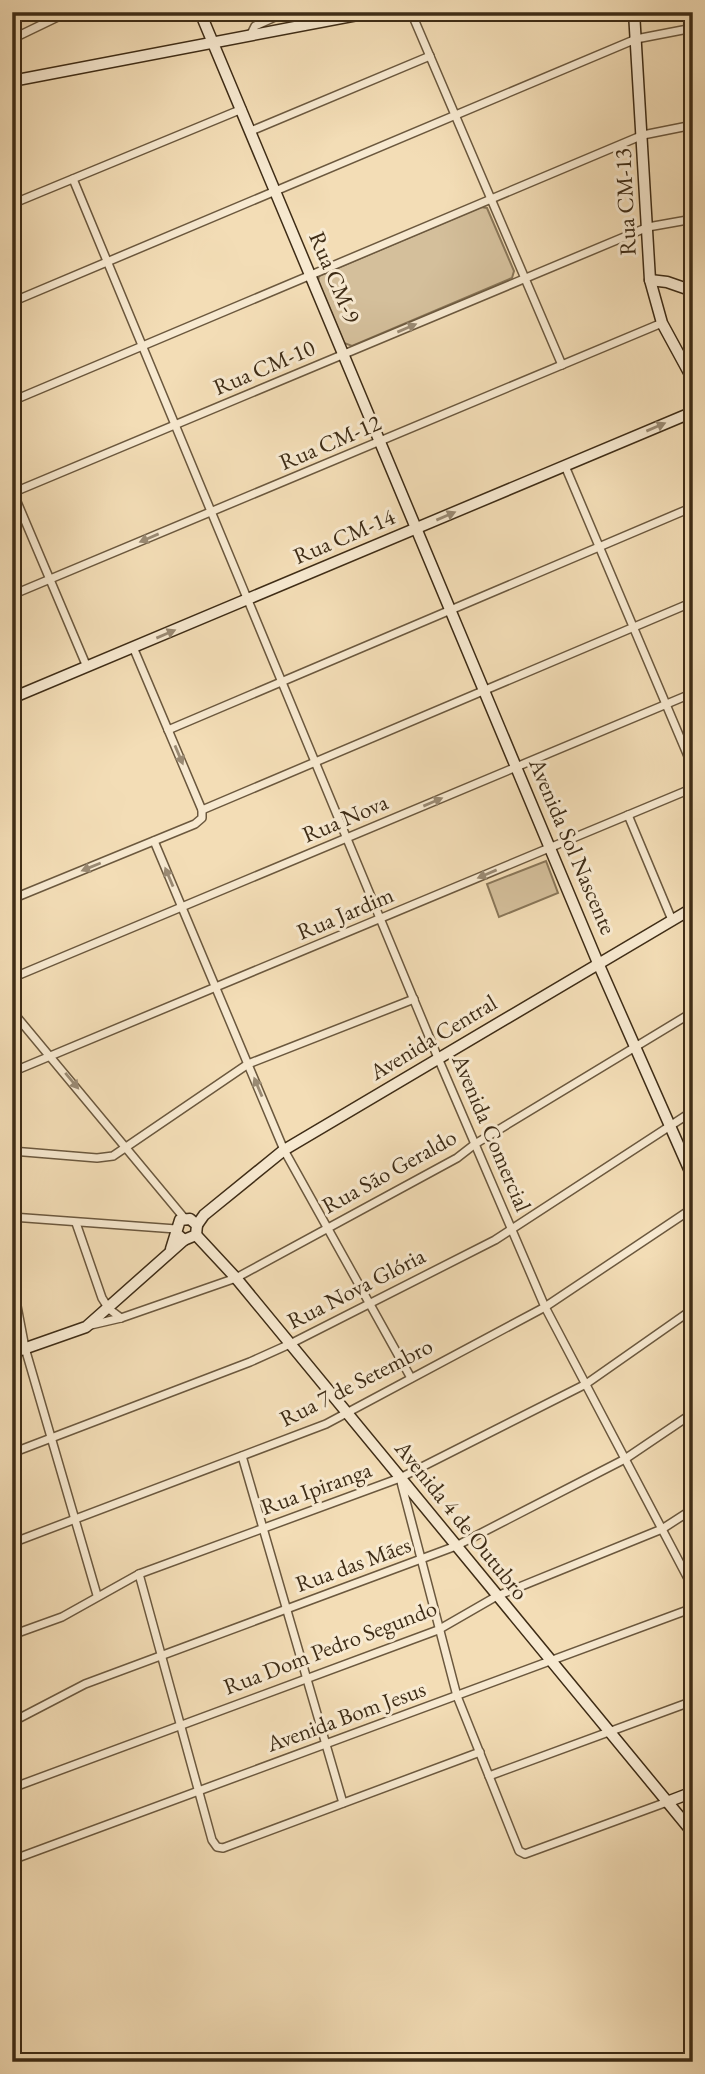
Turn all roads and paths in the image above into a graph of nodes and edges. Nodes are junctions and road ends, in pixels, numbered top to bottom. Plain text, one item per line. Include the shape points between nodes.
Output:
1 (68, 12) edge
2 (200, 12) edge
3 (286, 12) edge
4 (373, 12) edge
5 (411, 12) edge
6 (634, 12) edge
7 (693, 28) edge
8 (250, 36) junction
9 (12, 39) edge
10 (636, 40) junction
11 (214, 43) junction
12 (430, 56) junction
13 (12, 81) edge
14 (242, 108) junction
15 (455, 116) junction
16 (693, 125) edge
17 (251, 131) junction
18 (643, 135) junction
19 (73, 178) junction
20 (276, 191) junction
21 (491, 200) junction
22 (12, 204) edge
23 (693, 219) edge
24 (648, 227) junction
25 (108, 262) junction
26 (311, 275) junction
27 (525, 279) junction
28 (650, 280) junction
29 (693, 291) edge
30 (12, 302) edge
31 (662, 323) junction
32 (143, 346) junction
33 (344, 354) junction
34 (562, 365) junction
35 (693, 380) edge
36 (12, 401) edge
37 (693, 412) edge
38 (176, 425) junction
39 (380, 441) junction
40 (565, 466) junction
41 (13, 492) edge
42 (693, 507) edge
43 (212, 512) junction
44 (416, 528) junction
45 (599, 547) junction
46 (50, 580) junction
47 (12, 596) edge
48 (248, 599) junction
49 (693, 602) edge
50 (450, 610) junction
51 (634, 627) junction
52 (133, 648) junction
53 (87, 667) junction
54 (282, 681) junction
55 (484, 690) junction
56 (693, 693) edge
57 (12, 698) edge
58 (666, 704) junction
59 (168, 730) junction
60 (316, 762) junction
61 (517, 766) junction
62 (693, 768) edge
63 (693, 788) edge
64 (202, 814) junction
65 (628, 816) junction
66 (347, 838) junction
67 (154, 841) junction
68 (550, 848) junction
69 (12, 899) edge
70 (182, 908) junction
71 (693, 908) edge
72 (380, 919) junction
73 (672, 920) junction
74 (598, 963) junction
75 (12, 978) edge
76 (216, 987) junction
77 (414, 999) junction
78 (12, 1010) edge
79 (693, 1012) edge
80 (635, 1046) junction
81 (51, 1056) junction
82 (438, 1058) junction
83 (248, 1064) junction
84 (12, 1072) edge
85 (693, 1111) edge
86 (669, 1124) junction
87 (475, 1143) junction
88 (127, 1147) junction
89 (284, 1150) junction
90 (12, 1151) edge
91 (693, 1178) edge
92 (693, 1208) edge
93 (12, 1217) edge
94 (76, 1223) junction
95 (192, 1224) junction
96 (327, 1227) junction
97 (511, 1227) junction
98 (179, 1234) junction
99 (236, 1278) junction
100 (12, 1280) edge
101 (369, 1302) junction
102 (545, 1307) junction
103 (109, 1309) junction
104 (693, 1309) edge
105 (121, 1318) junction
106 (86, 1326) junction
107 (290, 1343) junction
108 (25, 1348) junction
109 (12, 1353) edge
110 (411, 1378) junction
111 (586, 1384) junction
112 (345, 1412) junction
113 (693, 1413) edge
114 (51, 1438) junction
115 (12, 1453) edge
116 (242, 1457) junction
117 (625, 1459) junction
118 (400, 1478) junction
119 (693, 1509) edge
120 (75, 1520) junction
121 (263, 1528) junction
122 (662, 1529) junction
123 (12, 1543) edge
124 (456, 1546) junction
125 (420, 1560) junction
126 (139, 1574) junction
127 (693, 1588) edge
128 (97, 1595) junction
129 (497, 1596) junction
130 (693, 1608) edge
131 (286, 1609) junction
132 (439, 1630) junction
133 (12, 1635) edge
134 (162, 1655) junction
135 (551, 1661) junction
136 (307, 1678) junction
137 (457, 1696) junction
138 (693, 1701) edge
139 (12, 1722) edge
140 (181, 1725) junction
141 (609, 1732) junction
142 (326, 1744) junction
143 (480, 1752) junction
144 (489, 1776) junction
145 (12, 1788) edge
146 (198, 1790) junction
147 (693, 1792) edge
148 (667, 1802) junction
149 (343, 1803) junction
150 (693, 1833) edge
151 (12, 1860) edge

1 - 9 street
2 - 11 street, Rua CM-9
3 - 8 street via 256,26
4 - 8 street
5 - 12 street
6 - 10 street, Rua CM-13
7 - 10 street
8 - 11 street
10 - 15 street
10 - 18 street, Rua CM-13
11 - 13 street
11 - 14 street, Rua CM-9
12 - 15 street
12 - 17 street
14 - 17 street, Rua CM-9
14 - 19 street
15 - 20 street
15 - 21 street
16 - 18 street
17 - 20 street, Rua CM-9
18 - 21 street
18 - 24 street, Rua CM-13
19 - 22 street
19 - 25 street, Avenida Comercial
20 - 25 street
20 - 26 street, Rua CM-9
21 - 26 street
21 - 27 street
23 - 24 street, Rua CM-10
24 - 27 street, Rua CM-10
24 - 28 street, Rua CM-13
25 - 30 street
25 - 32 street, Avenida Comercial
26 - 32 street
26 - 33 street, Rua CM-9
33 -> 27 street, Rua CM-10
27 - 34 street
28 - 29 street
28 - 31 street, Rua CM-13
31 - 34 street, Rua CM-12
31 - 35 street, Rua CM-13
32 - 36 street
32 - 38 street, Avenida Comercial
33 - 38 street, Rua CM-10
33 - 39 street, Rua CM-9
34 - 39 street, Rua CM-12
40 -> 37 street, Rua CM-14
38 - 41 street, Rua CM-10
38 - 43 street, Avenida Comercial
39 - 43 street, Rua CM-12
39 - 44 street, Rua CM-9
44 -> 40 street, Rua CM-14
40 - 45 street
41 - 46 street
42 - 45 street
43 -> 46 street, Rua CM-12
43 - 48 street, Avenida Comercial
44 - 48 street, Rua CM-14
44 - 50 street, Avenida Sol Nascente
45 - 50 street
45 - 51 street
46 - 47 street, Rua CM-12
46 - 53 street
52 -> 48 street, Rua CM-14
48 - 54 street, Avenida Comercial
49 - 51 street
50 - 54 street
50 - 55 street, Avenida Sol Nascente
51 - 55 street
51 - 58 street
52 - 53 street, Rua CM-14
52 - 59 street
53 - 57 street, Rua CM-14
54 - 59 street
54 - 60 street, Avenida Comercial
55 - 60 street
55 - 61 street, Avenida Sol Nascente
56 - 58 street, Rua Nova
58 - 61 street, Rua Nova
58 - 62 street
59 -> 64 street
60 - 64 street
60 - 66 street, Avenida Comercial
66 -> 61 street, Rua Nova
61 - 68 street, Avenida Sol Nascente
63 - 65 street, Rua Jardim
64 - 67 street via 195,824
65 - 68 street, Rua Jardim
65 - 73 street
66 - 70 street, Rua Nova
66 - 72 street, Avenida Comercial
67 -> 69 street
70 -> 67 street
68 -> 72 street, Rua Jardim
68 - 74 street, Avenida Sol Nascente
70 - 75 street, Rua Nova
70 - 76 street
71 - 73 street, Avenida Central
72 - 76 street, Rua Jardim
72 - 77 street, Avenida Comercial
73 - 74 street, Avenida Central
74 - 80 street, Avenida Sol Nascente
74 - 82 street, Avenida Central
76 - 81 street, Rua Jardim
76 - 83 street
77 - 82 street, Avenida Comercial
77 - 83 street
78 - 81 street
79 - 80 street, Rua São Geraldo
80 - 86 street, Avenida Sol Nascente
80 - 87 street, Rua São Geraldo
81 - 84 street, Rua Jardim
81 -> 88 street
82 - 87 street, Avenida Comercial
82 - 89 street, Avenida Central
83 - 88 street
89 -> 83 street
85 - 86 street, Rua Nova Glória
86 - 91 street, Avenida Sol Nascente
86 - 97 street, Rua Nova Glória
87 - 96 street, Rua São Geraldo via 457,1158
87 - 97 street, Avenida Comercial
88 - 90 street via 113,1156 97,1158
88 - 95 street
89 - 95 street, Avenida Central
89 - 96 street
92 - 102 street, Rua 7 de Setembro
93 - 94 street
94 - 98 street
94 - 103 street
95 - 98 street
95 - 98 street, Avenida Central
95 - 99 street, Avenida 4 de Outubro
96 - 99 street, Rua São Geraldo
96 - 101 street
97 - 101 street, Rua Nova Glória via 495,1240
97 - 102 street, Avenida Comercial
98 - 103 street via 144,1278
99 - 105 street, Rua São Geraldo
99 - 107 street, Avenida 4 de Outubro
100 - 108 street
101 - 107 street, Rua Nova Glória
101 - 110 street
102 - 110 street, Rua 7 de Setembro
102 - 111 street, Avenida Comercial
103 - 105 street
103 - 106 street
104 - 111 street, Rua Ipiranga
105 - 106 street, Rua São Geraldo
106 - 108 street
107 - 112 street, Avenida 4 de Outubro
107 - 114 street, Rua Nova Glória
108 - 109 street
108 - 114 street
110 - 112 street, Rua 7 de Setembro
111 - 117 street, Avenida Comercial
111 - 118 street, Rua Ipiranga
112 - 116 street, Rua 7 de Setembro
112 - 118 street, Avenida 4 de Outubro
113 - 117 street, Rua das Mães
114 - 115 street, Rua Nova Glória
114 - 120 street
116 - 120 street, Rua 7 de Setembro
116 - 121 street
117 - 122 street, Avenida Comercial
117 - 124 street, Rua das Mães
118 - 121 street, Rua Ipiranga
118 - 124 street, Avenida 4 de Outubro
118 - 125 street
119 - 122 street, Rua Dom Pedro Segundo
120 - 123 street, Rua 7 de Setembro
120 - 128 street
121 - 126 street, Rua Ipiranga
121 - 131 street
122 - 127 street, Avenida Comercial
122 - 129 street, Rua Dom Pedro Segundo
124 - 125 street, Rua das Mães
124 - 129 street, Avenida 4 de Outubro
125 - 131 street, Rua das Mães
125 - 132 street
126 - 128 street, Rua Ipiranga
126 - 134 street
128 - 133 street, Rua Ipiranga via 62,1617
129 - 132 street, Rua Dom Pedro Segundo
129 - 135 street, Avenida 4 de Outubro
130 - 135 street, Avenida Bom Jesus
131 - 134 street, Rua das Mães
131 - 136 street
132 - 136 street, Rua Dom Pedro Segundo
132 - 137 street
134 - 139 street, Rua das Mães via 85,1684
134 - 140 street
135 - 137 street, Avenida Bom Jesus
135 - 141 street, Avenida 4 de Outubro
136 - 140 street, Rua Dom Pedro Segundo
136 - 142 street
137 - 142 street, Avenida Bom Jesus
137 - 143 street
138 - 141 street
140 - 145 street, Rua Dom Pedro Segundo
140 - 146 street
141 - 144 street
141 - 148 street, Avenida 4 de Outubro
142 - 146 street, Avenida Bom Jesus
142 - 149 street
143 - 144 street
143 - 149 street
144 - 148 street via 519,1851 525,1854
146 - 149 street via 212,1840 223,1848
146 - 151 street, Avenida Bom Jesus
147 - 148 street
148 - 150 street, Avenida 4 de Outubro

